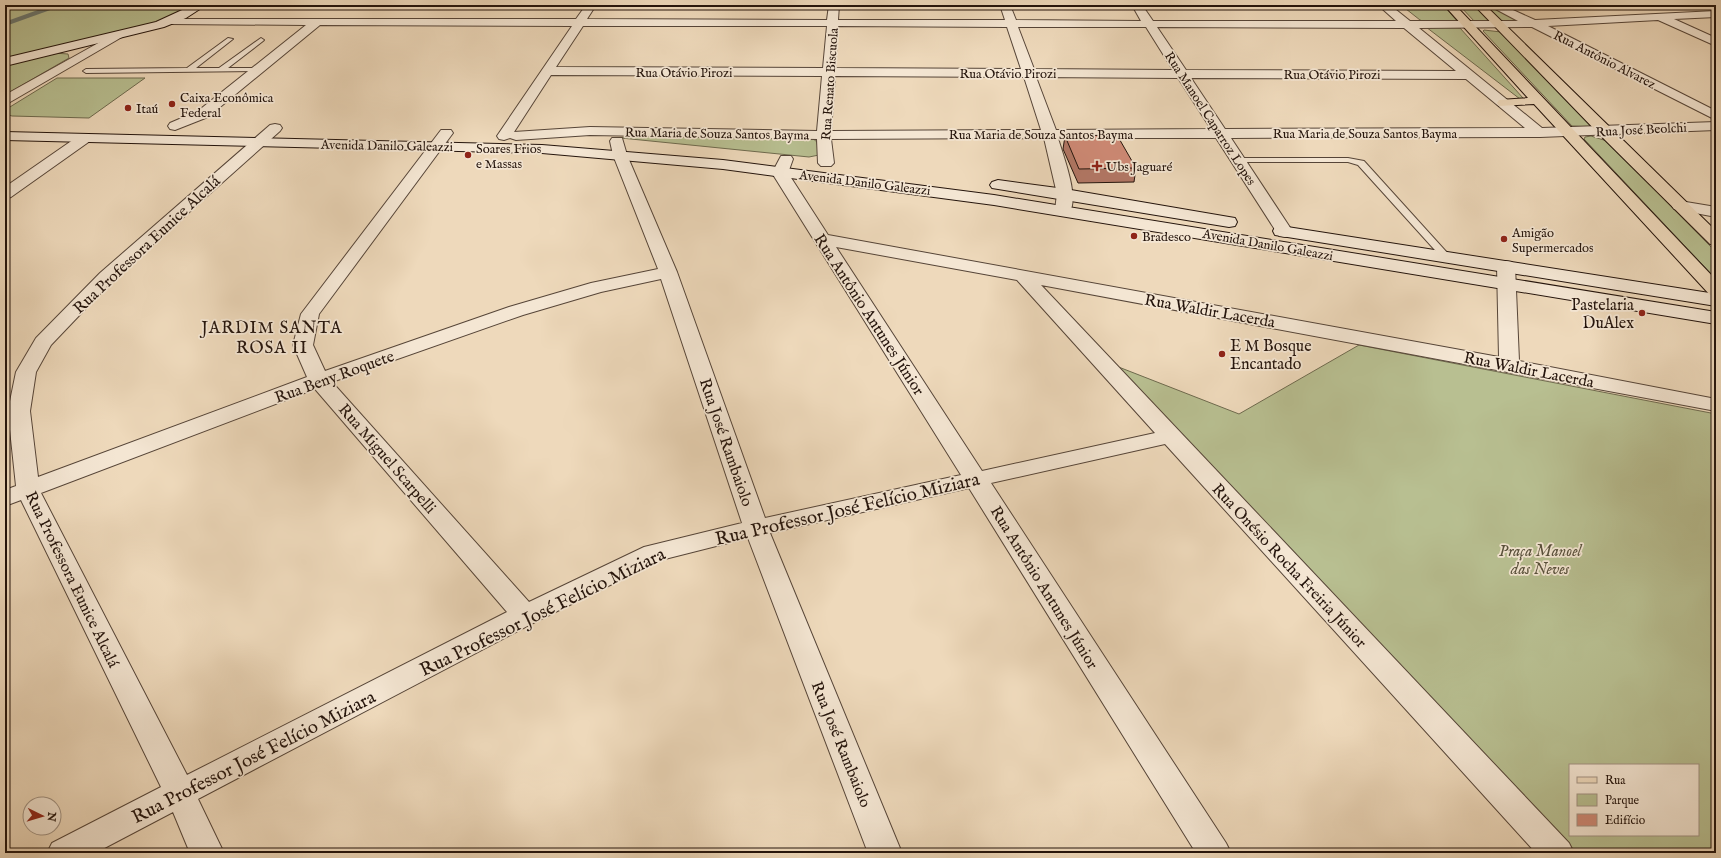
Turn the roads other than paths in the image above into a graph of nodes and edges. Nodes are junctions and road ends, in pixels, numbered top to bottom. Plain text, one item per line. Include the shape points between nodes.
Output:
1 (9, 5) edge
2 (201, 5) edge
3 (591, 5) edge
4 (834, 5) edge
5 (1005, 5) edge
6 (1137, 5) edge
7 (1383, 5) edge
8 (1449, 5) edge
9 (1479, 5) edge
10 (1492, 5) edge
11 (5, 6) edge
12 (1638, 8) dead end
13 (1716, 14) edge
14 (1658, 17) junction
15 (170, 21) junction
16 (317, 22) junction
17 (579, 22) junction
18 (832, 23) junction
19 (1011, 24) junction
20 (1150, 24) junction
21 (1534, 24) junction
22 (1408, 25) junction
23 (1466, 25) junction
24 (1498, 25) junction
25 (118, 35) junction
26 (230, 39) dead end
27 (260, 40) dead end
28 (1716, 42) edge
29 (5, 62) edge
30 (188, 70) junction
31 (221, 70) junction
32 (259, 70) junction
33 (86, 71) dead end
34 (547, 71) junction
35 (829, 72) junction
36 (1028, 73) junction
37 (1182, 74) junction
38 (1470, 75) junction
39 (1536, 100) junction
40 (5, 101) edge
41 (1504, 103) junction
42 (1716, 116) edge
43 (5, 122) edge
44 (175, 126) junction
45 (1716, 126) edge
46 (1604, 131) junction
47 (1540, 132) junction
48 (1566, 132) junction
49 (1050, 134) junction
50 (1221, 134) junction
51 (267, 135) junction
52 (824, 135) junction
53 (5, 136) edge
54 (510, 136) junction
55 (85, 138) junction
56 (440, 140) junction
57 (618, 148) junction
58 (1237, 160) junction
59 (826, 163) junction
60 (783, 166) junction
61 (915, 174) dead end
62 (982, 183) dead end
63 (5, 194) edge
64 (1064, 202) junction
65 (1680, 206) junction
66 (1716, 212) edge
67 (1245, 225) dead end
68 (1261, 228) dead end
69 (1285, 232) junction
70 (822, 239) junction
71 (1716, 240) edge
72 (1446, 257) junction
73 (668, 272) junction
74 (1506, 275) junction
75 (1023, 276) junction
76 (1716, 291) edge
77 (1716, 300) edge
78 (1716, 318) edge
79 (1509, 365) junction
80 (319, 380) junction
81 (1716, 405) edge
82 (1171, 436) junction
83 (976, 480) junction
84 (28, 490) junction
85 (5, 498) edge
86 (756, 528) junction
87 (525, 615) junction
88 (180, 793) junction
89 (64, 853) edge
90 (207, 853) edge
91 (885, 853) edge
92 (1214, 853) edge
93 (1557, 853) edge

1 - 11 street
2 - 15 street
3 - 17 street
4 - 18 street, Rua Renato Biscuola
5 - 19 street
6 - 20 street, Rua Manoel Caparroz Lopes
7 - 22 street
8 - 23 main road
9 - 24 main road
10 - 21 street, Rua Antônio Alvarez
12 - 14 street
13 - 14 street
14 - 21 street
14 - 28 street
15 - 16 street
15 - 25 street
16 - 17 street
16 - 32 street
17 - 18 street
17 - 34 street
18 - 19 street
18 - 35 street, Rua Renato Biscuola
19 - 20 street
19 - 36 street
20 - 22 street
20 - 37 street, Rua Manoel Caparroz Lopes
21 - 24 street
21 - 42 street, Rua Antônio Alvarez
22 - 23 street
22 - 38 street
23 - 24 street
23 - 39 main road
24 - 46 main road
25 - 29 street
25 - 40 street
26 - 30 lane
27 - 31 lane
30 - 31 lane
30 - 33 lane
31 - 32 lane
32 - 44 street via 203,114
34 - 35 street, Rua Otávio Pirozi
34 - 54 street
35 - 36 street, Rua Otávio Pirozi
35 - 52 street, Rua Renato Biscuola
36 - 37 street, Rua Otávio Pirozi
36 - 49 street
37 - 38 street, Rua Otávio Pirozi
37 - 50 street, Rua Manoel Caparroz Lopes
38 - 41 street
39 - 41 main road
39 - 48 main road
41 - 47 street
43 - 44 street, Avenida Danilo Galeazzi
44 - 51 street, Avenida Danilo Galeazzi
45 - 46 street, Rua José Beolchi
46 - 48 street, Rua José Beolchi
46 - 65 main road
47 - 48 street, Rua Maria de Souza Santos Bayma
47 - 50 street, Rua Maria de Souza Santos Bayma
48 - 76 main road
49 - 50 street, Rua Maria de Souza Santos Bayma
49 - 52 street, Rua Maria de Souza Santos Bayma
49 - 64 street
50 - 58 street, Rua Manoel Caparroz Lopes
51 - 55 street, Avenida Danilo Galeazzi
51 - 56 street, Avenida Danilo Galeazzi
51 - 84 street, Rua Professora Eunice Alcalá via 106,277 43,342 26,372 19,411
52 - 54 street, Rua Maria de Souza Santos Bayma via 590,131
52 - 59 street, Rua Renato Biscuola
53 - 55 street, Avenida Danilo Galeazzi
54 - 56 street, Avenida Danilo Galeazzi
54 - 57 street, Avenida Danilo Galeazzi
55 - 63 street
56 - 57 street, Avenida Danilo Galeazzi via 542,149
56 - 80 street, Rua Miguel Scarpelli via 310,314 303,345
57 - 60 street, Avenida Danilo Galeazzi
57 - 73 street, Rua José Rambaiolo
58 - 69 street, Rua Manoel Caparroz Lopes
58 - 72 lane via 1348,160 1361,163
59 - 60 street, Avenida Danilo Galeazzi
59 - 61 street, Avenida Danilo Galeazzi
60 - 64 street, Avenida Danilo Galeazzi via 938,191
60 - 70 street, Rua Antônio Antunes Júnior
62 - 64 street, Avenida Danilo Galeazzi
64 - 67 street, Avenida Danilo Galeazzi
64 - 74 street, Avenida Danilo Galeazzi
65 - 66 street
65 - 71 main road
68 - 69 street, Avenida Danilo Galeazzi
69 - 72 street, Avenida Danilo Galeazzi
70 - 75 street, Rua Waldir Lacerda
70 - 83 street, Rua Antônio Antunes Júnior
72 - 74 street, Avenida Danilo Galeazzi
73 - 80 street, Rua Beny Roquete via 597,287 516,311
73 - 86 street, Rua José Rambaiolo
74 - 77 street, Avenida Danilo Galeazzi
74 - 78 street, Avenida Danilo Galeazzi
74 - 79 street
75 - 79 street, Rua Waldir Lacerda
75 - 82 street, Rua Onésio Rocha Freiria Júnior
79 - 81 street, Rua Waldir Lacerda
80 - 84 street, Rua Beny Roquete
80 - 87 street, Rua Miguel Scarpelli
82 - 83 street, Rua Professor José Felício Miziara
82 - 93 street, Rua Onésio Rocha Freiria Júnior
83 - 86 street, Rua Professor José Felício Miziara
83 - 92 street, Rua Antônio Antunes Júnior
84 - 85 street, Rua Beny Roquete
84 - 88 street, Rua Professora Eunice Alcalá
86 - 87 street, Rua Professor José Felício Miziara via 653,553
86 - 91 street, Rua José Rambaiolo
87 - 88 street, Rua Professor José Felício Miziara
88 - 89 street, Rua Professor José Felício Miziara
88 - 90 street, Rua Professora Eunice Alcalá

